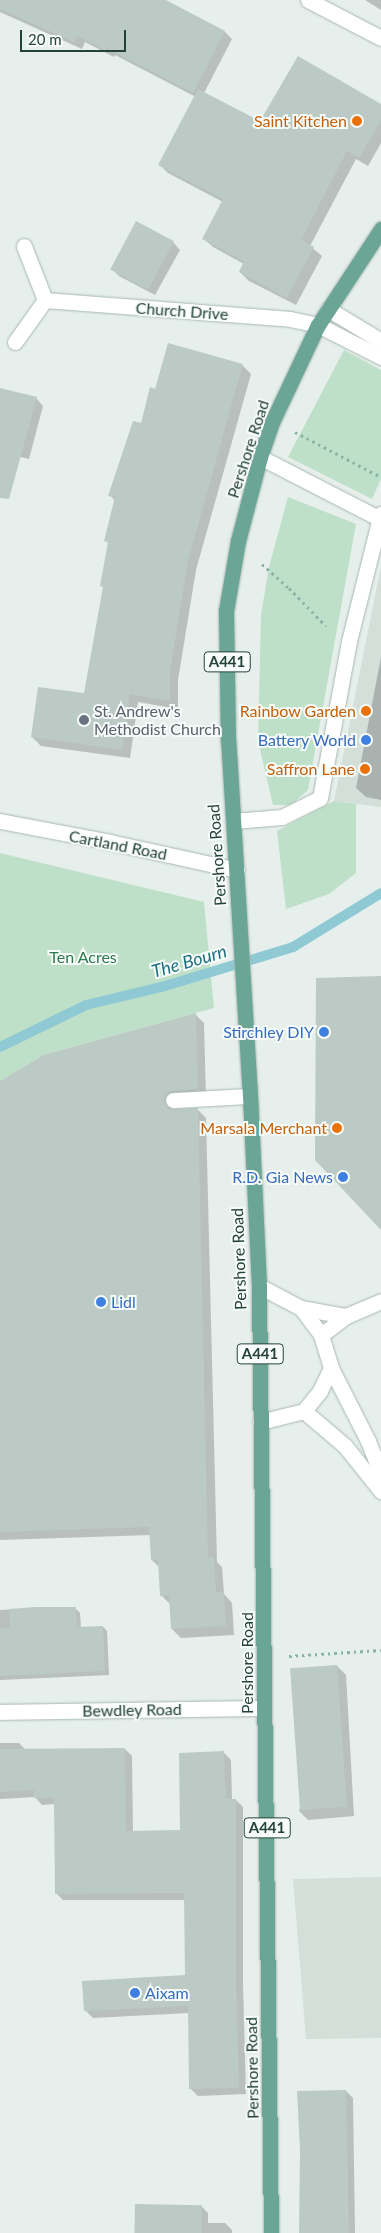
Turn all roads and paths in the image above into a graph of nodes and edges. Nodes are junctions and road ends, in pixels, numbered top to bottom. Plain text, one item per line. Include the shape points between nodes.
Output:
1 (308, 0) edge
2 (381, 38) edge
3 (381, 228) edge
4 (24, 246) dead end
5 (45, 300) junction
6 (328, 309) junction
7 (318, 325) junction
8 (381, 341) edge
9 (15, 342) dead end
10 (381, 357) edge
11 (273, 420) junction
12 (260, 457) junction
13 (381, 477) edge
14 (380, 516) edge
15 (238, 541) junction
16 (348, 641) junction
17 (232, 820) junction
18 (0, 821) edge
19 (237, 870) junction
20 (250, 1096) junction
21 (173, 1100) dead end
22 (258, 1286) junction
23 (381, 1301) edge
24 (301, 1308) junction
25 (346, 1316) junction
26 (321, 1335) junction
27 (331, 1368) junction
28 (304, 1411) junction
29 (260, 1422) junction
30 (381, 1474) edge
31 (381, 1492) edge
32 (381, 1650) edge
33 (265, 1657) junction
34 (264, 1708) junction
35 (0, 1712) edge
36 (271, 2233) edge

1 - 2 street
3 - 6 main road, Pershore Road / A441
4 - 5 street
5 - 7 street, Church Drive via 290,319
5 - 9 street
6 - 7 main road, Pershore Road / A441
6 - 8 street
7 - 10 street, Church Drive
7 - 11 main road, Pershore Road / A441
11 - 12 main road, Pershore Road / A441
11 - 13 path
12 - 14 street
12 - 15 main road, Pershore Road / A441
14 - 16 street
15 - 16 path via 333,633
15 - 17 main road, Pershore Road / A441 via 226,611
16 - 17 street via 320,798 282,817
17 - 19 main road, Pershore Road / A441
18 - 19 street, Cartland Road
19 - 20 main road, Pershore Road / A441
20 - 21 street
20 - 22 main road, Pershore Road / A441
22 - 24 street
22 - 29 main road, Pershore Road / A441
23 - 25 street
24 - 25 street
24 - 26 street
25 - 26 street
26 - 27 street
27 - 28 street via 320,1391
27 - 30 street
28 - 29 street
28 - 31 street via 345,1446
29 - 33 main road, Pershore Road / A441
32 - 33 path
33 - 34 main road, Pershore Road / A441
34 - 35 street, Bewdley Road
34 - 36 main road, Pershore Road / A441

